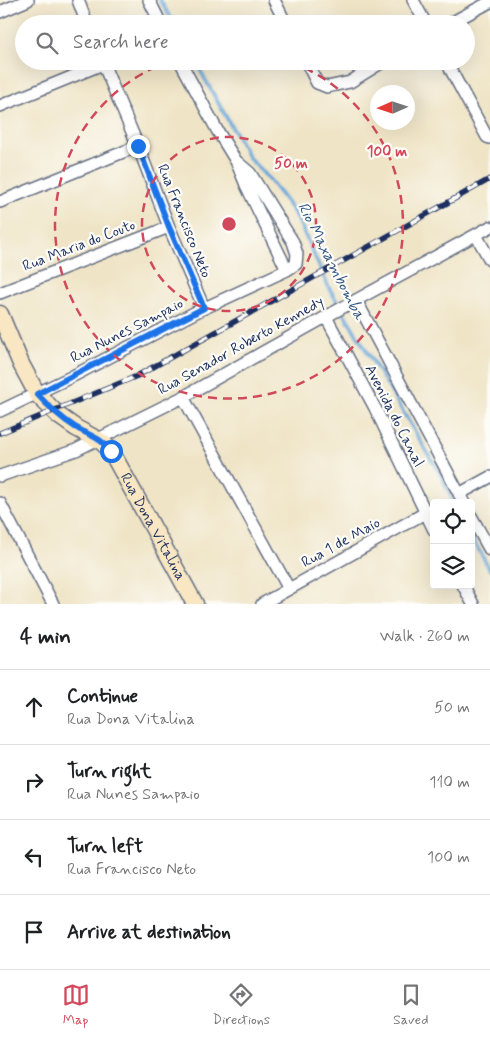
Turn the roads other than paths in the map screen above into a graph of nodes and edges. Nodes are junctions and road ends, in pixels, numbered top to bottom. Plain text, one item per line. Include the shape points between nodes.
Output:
1 (28, 0) edge
2 (78, 0) edge
3 (148, 0) edge
4 (274, 0) edge
5 (413, 0) edge
6 (490, 2) edge
7 (0, 12) edge
8 (84, 15) edge
9 (156, 15) edge
10 (282, 15) edge
11 (421, 15) edge
12 (466, 15) edge
13 (83, 70) edge
14 (105, 70) edge
15 (185, 70) edge
16 (310, 70) edge
17 (369, 70) edge
18 (451, 70) edge
19 (0, 106) edge
20 (489, 138) edge
21 (138, 146) junction
22 (236, 161) junction
23 (0, 202) edge
24 (169, 227) junction
25 (490, 227) edge
26 (476, 235) junction
27 (490, 260) edge
28 (287, 270) junction
29 (0, 293) edge
30 (352, 302) junction
31 (204, 308) junction
32 (0, 314) edge
33 (328, 315) junction
34 (37, 394) junction
35 (183, 397) junction
36 (0, 411) edge
37 (98, 439) junction
38 (0, 476) edge
39 (490, 477) edge
40 (461, 498) edge
41 (0, 503) edge
42 (429, 510) edge
43 (475, 523) edge
44 (490, 550) edge
45 (289, 589) junction
46 (465, 589) edge
47 (53, 604) edge
48 (195, 604) edge
49 (262, 604) edge
50 (473, 604) edge

1 - 7 street
2 - 8 street
3 - 9 street
4 - 10 street
5 - 11 street
6 - 12 street
13 - 19 street
14 - 21 street, Rua Francisco Neto
15 - 22 street
16 - 17 street via 317,83 327,87 350,82
18 - 20 street
21 - 23 street
21 - 24 street, Rua Francisco Neto
22 - 28 street
22 - 28 street via 250,173 293,242 296,264
24 - 29 street, Rua Maria do Couto
24 - 31 street, Rua Francisco Neto
25 - 26 street, Rua Senador Roberto Kennedy
26 - 27 street
26 - 30 street, Rua Senador Roberto Kennedy
28 - 31 street, Rua Nunes Sampaio
30 - 33 street, Rua Senador Roberto Kennedy
30 - 40 street, Avenida do Canal
31 - 34 street, Rua Nunes Sampaio
32 - 34 street, Rua Dona Vitalina
33 - 35 street, Rua Senador Roberto Kennedy
33 - 42 street, Avenida do Canal
34 - 36 street, Rua Nunes Sampaio
34 - 37 street, Rua Dona Vitalina via 67,422
35 - 37 street, Rua Senador Roberto Kennedy
35 - 45 street
37 - 38 street, Rua Senador Roberto Kennedy via 76,450
37 - 48 street, Rua Dona Vitalina via 111,451
39 - 40 street
41 - 47 street
42 - 45 street, Rua 1 de Maio
43 - 44 street
45 - 49 street, Rua 1 de Maio
46 - 50 street

